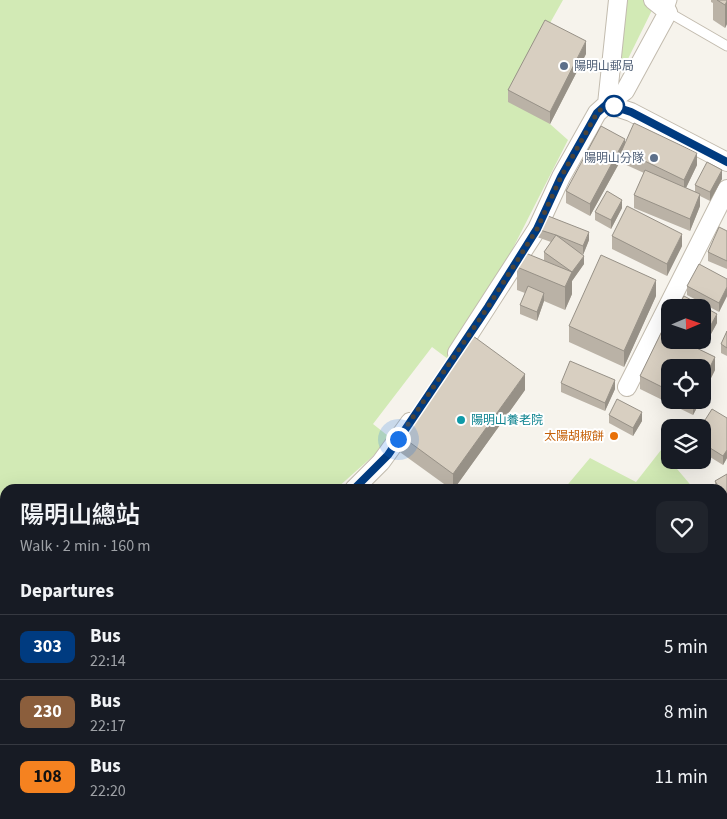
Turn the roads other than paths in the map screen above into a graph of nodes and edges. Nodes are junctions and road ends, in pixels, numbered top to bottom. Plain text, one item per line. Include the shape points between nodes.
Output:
1 (618, 0) edge
2 (653, 0) edge
3 (670, 6) edge
4 (727, 46) edge
5 (607, 104) junction
6 (727, 162) edge
7 (727, 189) edge
8 (446, 370) edge
9 (627, 387) dead end
10 (419, 408) edge
11 (359, 484) edge

1 - 5 street
2 - 3 street
3 - 4 lane
3 - 5 street via 625,91
5 - 6 street via 631,112
5 - 8 street via 597,113 561,177 537,229
7 - 9 street
10 - 11 street via 388,455

